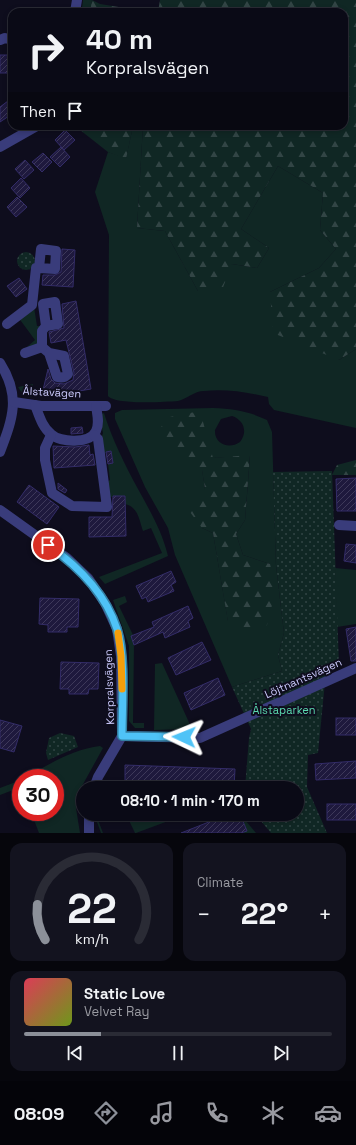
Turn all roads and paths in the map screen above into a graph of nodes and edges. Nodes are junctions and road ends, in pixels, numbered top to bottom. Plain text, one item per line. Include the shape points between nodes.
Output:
1 (30, 130) edge
2 (0, 147) edge
3 (39, 268) dead end
4 (32, 304) junction
5 (6, 324) dead end
6 (25, 353) dead end
7 (0, 363) edge
8 (14, 402) junction
9 (35, 405) junction
10 (51, 435) junction
11 (94, 435) junction
12 (0, 452) edge
13 (0, 510) edge
14 (339, 525) dead end
15 (356, 526) edge
16 (356, 668) edge
17 (122, 736) junction
18 (97, 781) edge
19 (89, 821) edge
20 (89, 833) edge

1 - 2 street
3 - 4 street via 36,268
4 - 5 street
4 - 6 street via 43,304 46,326 42,331 46,350
7 - 8 street, Ålstavägen via 11,386
8 - 9 street, Ålstavägen
8 - 12 street via 9,430
9 - 10 street via 44,427
9 - 11 street, Ålstavägen via 101,406
10 - 11 street via 62,440 86,439
10 - 11 street via 45,448 45,460 52,493 72,506 107,507 98,439
13 - 17 street, Korpralsvägen via 67,558 88,578 105,603 117,629 121,656
14 - 15 street
16 - 17 street, Löjtnantsvägen via 200,738
17 - 18 street, Korpralsvägen
19 - 20 street

